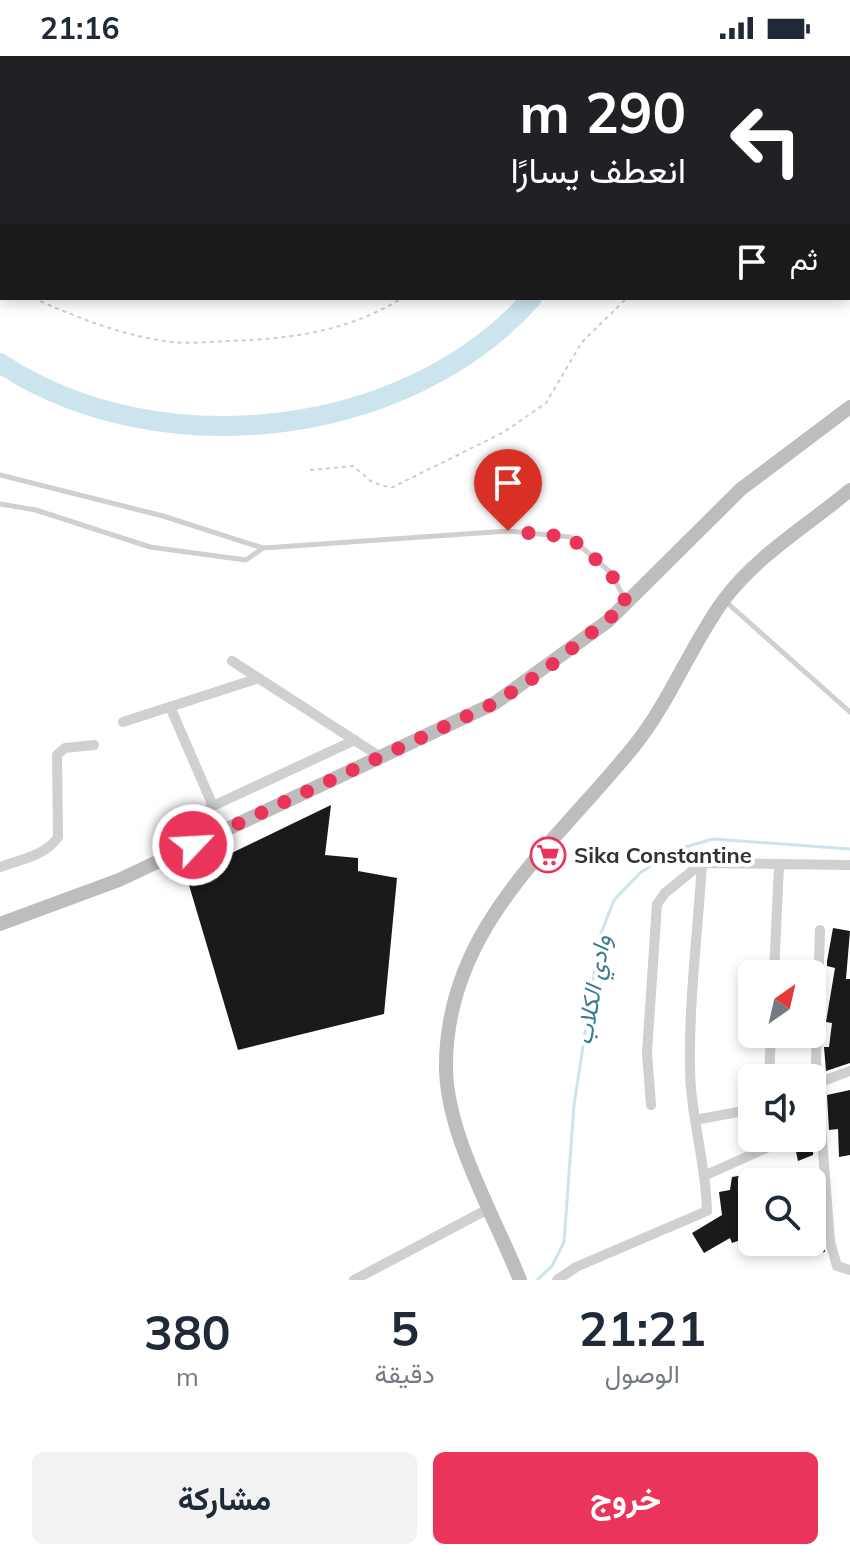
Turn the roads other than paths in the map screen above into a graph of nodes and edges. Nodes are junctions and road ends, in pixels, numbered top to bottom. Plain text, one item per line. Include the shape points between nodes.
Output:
1 (850, 407) edge
2 (0, 475) edge
3 (850, 490) edge
4 (0, 504) edge
5 (263, 548) junction
6 (724, 600) junction
7 (627, 604) junction
8 (232, 661) dead end
9 (259, 678) junction
10 (171, 709) junction
11 (850, 712) edge
12 (123, 722) dead end
13 (355, 740) junction
14 (94, 745) dead end
15 (382, 758) junction
16 (213, 806) junction
17 (193, 845) junction
18 (702, 863) junction
19 (850, 865) edge
20 (779, 866) junction
21 (0, 867) edge
22 (0, 924) edge
23 (820, 930) dead end
24 (775, 960) edge
25 (816, 1064) edge
26 (850, 1071) edge
27 (826, 1080) edge
28 (651, 1105) dead end
29 (738, 1112) edge
30 (695, 1120) junction
31 (758, 1152) edge
32 (822, 1152) edge
33 (706, 1175) junction
34 (490, 1208) junction
35 (850, 1270) edge
36 (518, 1275) edge
37 (354, 1280) edge
38 (557, 1280) edge

1 - 7 street via 741,489
2 - 5 lane via 163,516
3 - 6 street via 766,555
4 - 5 lane via 36,510 150,547 246,560
5 - 7 lane via 508,531 570,537 610,572
6 - 11 lane
6 - 34 street via 636,743 493,911 460,978 449,1031 448,1095
7 - 15 street via 495,703
8 - 9 street
9 - 10 street
9 - 13 street
10 - 12 street
10 - 16 street
13 - 15 street
13 - 16 street
14 - 21 street via 65,748 57,755 55,843
15 - 17 street
16 - 17 street via 193,821
17 - 22 street via 119,880
18 - 20 street
18 - 28 street via 657,904 647,1053
18 - 30 street via 690,1066
19 - 20 street
20 - 24 street
23 - 25 street
26 - 27 street
29 - 30 street
30 - 33 street
31 - 33 street
32 - 35 street via 832,1257 843,1270
33 - 38 street via 707,1211
34 - 36 street
34 - 37 street

